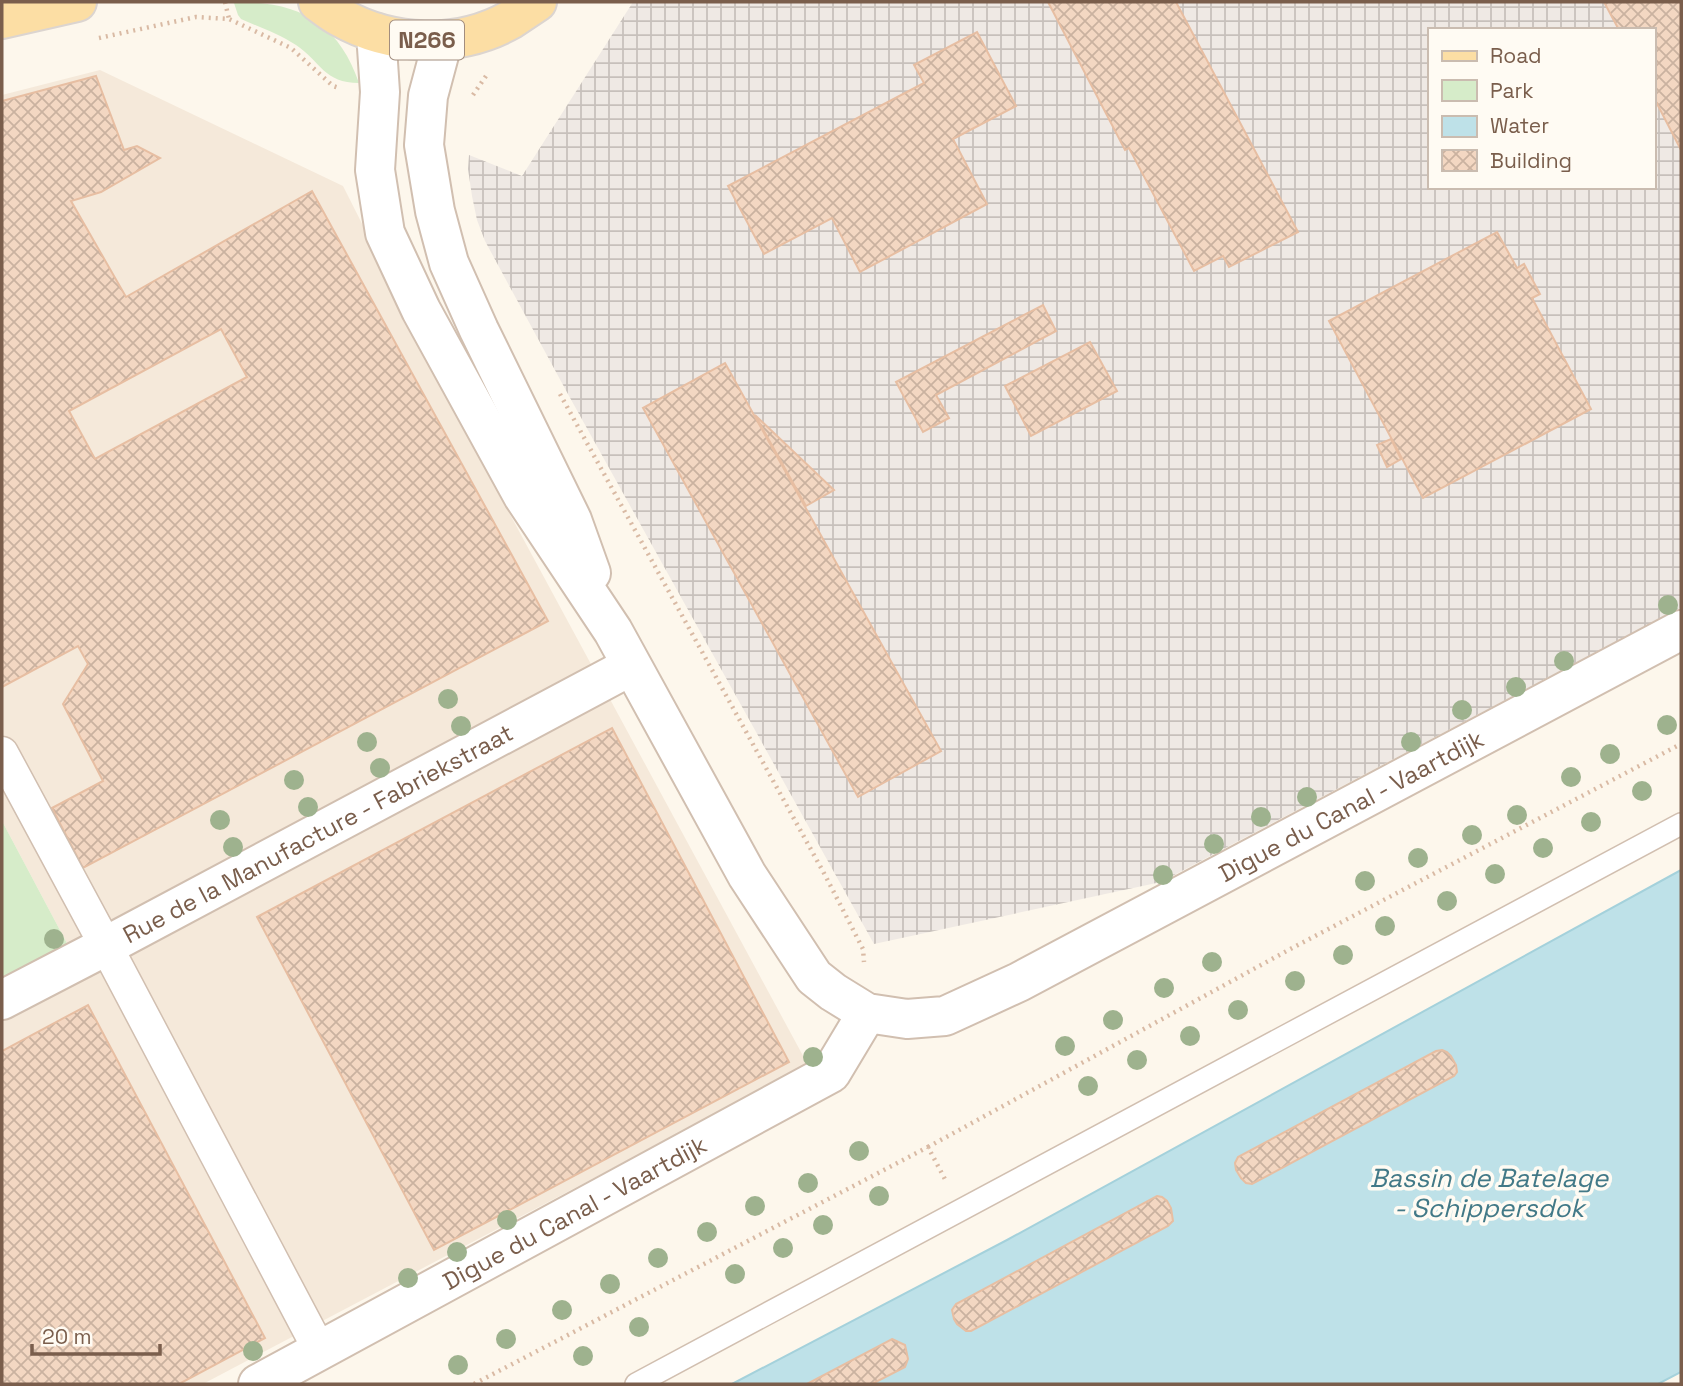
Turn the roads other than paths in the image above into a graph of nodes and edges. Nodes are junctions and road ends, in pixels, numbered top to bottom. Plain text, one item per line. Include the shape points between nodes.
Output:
1 (77, 2) edge
2 (318, 2) edge
3 (537, 2) edge
4 (2, 19) edge
5 (376, 33) junction
6 (443, 40) junction
7 (402, 268) junction
8 (468, 306) junction
9 (1681, 629) edge
10 (613, 631) junction
11 (631, 666) junction
12 (2, 753) edge
13 (1681, 824) edge
14 (106, 946) junction
15 (2, 1000) edge
16 (867, 1013) junction
17 (320, 1351) junction
18 (258, 1384) edge
19 (636, 1384) edge

1 - 4 main road
2 - 5 main road, N266
3 - 6 main road, N266 via 477,34
5 - 6 main road, N266
5 - 7 street via 380,92 375,170 385,233
6 - 8 street via 428,96 424,145 449,263
7 - 8 street via 429,298 452,308
7 - 10 street via 523,496
8 - 10 street via 572,520
9 - 16 street, Digue du Canal - Vaartdijk via 1019,982 945,1016 907,1019
10 - 11 street
11 - 14 street, Rue de la Manufacture - Fabriekstraat
11 - 16 street via 747,875 814,976
12 - 14 street
13 - 19 lane
14 - 15 street, Rue de la Manufacture - Fabriekstraat
14 - 17 street
16 - 17 street, Digue du Canal - Vaartdijk via 831,1073
17 - 18 street, Digue du Canal - Vaartdijk

